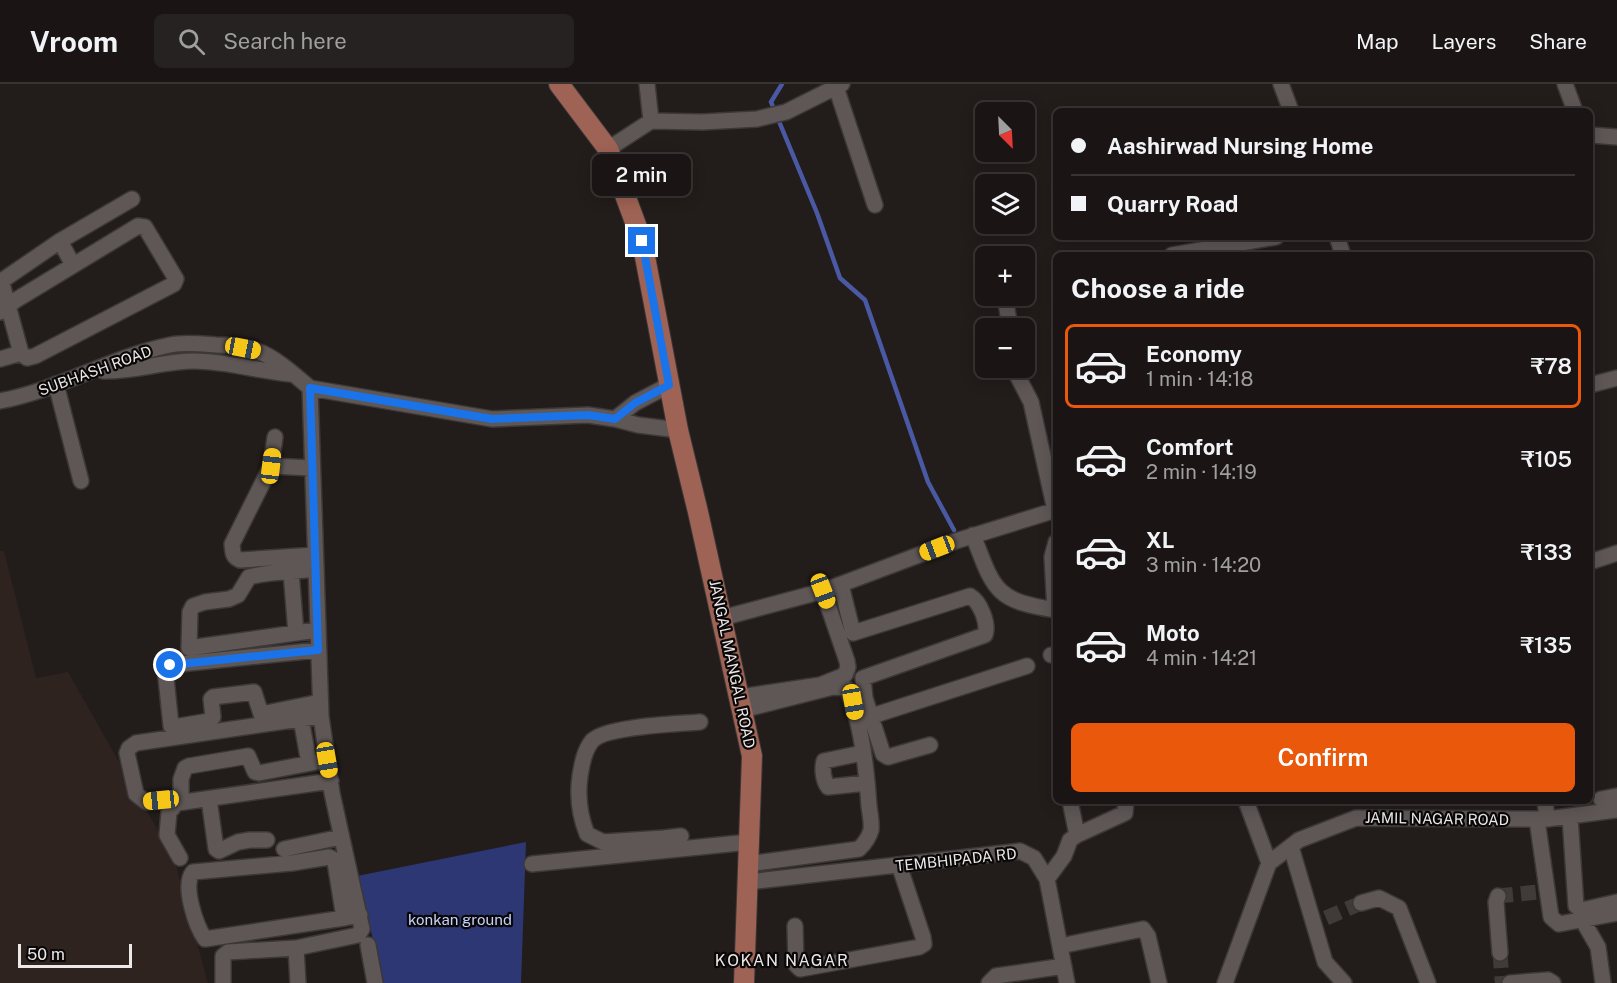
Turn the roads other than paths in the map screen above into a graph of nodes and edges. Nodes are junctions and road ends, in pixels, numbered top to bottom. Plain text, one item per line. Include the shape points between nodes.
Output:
1 (559, 84) edge
2 (647, 84) edge
3 (1281, 84) edge
4 (1565, 84) edge
5 (839, 85) edge
6 (1291, 108) edge
7 (1574, 108) edge
8 (651, 121) junction
9 (1593, 135) edge
10 (1617, 137) edge
11 (608, 149) junction
12 (132, 200) dead end
13 (875, 205) dead end
14 (1259, 240) edge
15 (60, 241) junction
16 (1189, 252) edge
17 (73, 265) junction
18 (1, 281) edge
19 (4, 309) edge
20 (21, 353) junction
21 (0, 359) edge
22 (1019, 378) edge
23 (1617, 378) edge
24 (56, 384) junction
25 (1593, 384) edge
26 (669, 385) junction
27 (310, 388) junction
28 (0, 401) edge
29 (615, 419) junction
30 (678, 430) junction
31 (275, 437) dead end
32 (271, 466) junction
33 (312, 468) junction
34 (81, 481) dead end
35 (1053, 501) edge
36 (1053, 511) edge
37 (973, 536) junction
38 (1053, 553) edge
39 (1617, 553) edge
40 (1593, 561) edge
41 (315, 562) junction
42 (291, 572) junction
43 (1053, 575) edge
44 (841, 585) junction
45 (823, 591) junction
46 (1053, 609) edge
47 (722, 618) junction
48 (317, 630) junction
49 (297, 633) junction
50 (318, 650) junction
51 (1027, 666) dead end
52 (741, 704) junction
53 (321, 709) junction
54 (872, 716) junction
55 (301, 719) junction
56 (700, 722) dead end
57 (930, 745) dead end
58 (862, 753) junction
59 (327, 760) junction
60 (309, 763) junction
61 (331, 781) junction
62 (867, 783) junction
63 (1617, 796) edge
64 (209, 799) junction
65 (1600, 799) dead end
66 (1071, 804) edge
67 (1126, 804) edge
68 (1247, 804) edge
69 (1544, 804) edge
70 (1617, 810) edge
71 (1569, 817) junction
72 (1542, 819) junction
73 (1077, 835) junction
74 (681, 836) dead end
75 (341, 837) junction
76 (267, 840) dead end
77 (749, 842) junction
78 (665, 844) junction
79 (1290, 847) junction
80 (284, 849) dead end
81 (180, 858) dead end
82 (1269, 862) junction
83 (532, 864) dead end
84 (899, 865) junction
85 (748, 873) junction
86 (1047, 879) junction
87 (1498, 896) dead end
88 (1617, 902) edge
89 (1361, 903) tunnel mouth
90 (1617, 913) edge
91 (360, 915) junction
92 (344, 918) junction
93 (1583, 921) junction
94 (795, 926) dead end
95 (368, 945) dead end
96 (1060, 946) junction
97 (296, 948) junction
98 (1500, 953) tunnel mouth
99 (1064, 966) junction
100 (223, 983) edge
101 (298, 983) edge
102 (375, 983) edge
103 (744, 983) edge
104 (989, 983) edge
105 (1067, 983) edge
106 (1159, 983) edge
107 (1225, 983) edge
108 (1344, 983) edge
109 (1428, 983) edge
110 (1510, 983) edge
111 (1553, 983) edge
112 (1603, 983) edge

1 - 11 main road, JANGAL MANGAL ROAD
2 - 8 street
3 - 6 street
4 - 7 street
5 - 8 street via 776,115 757,119
5 - 13 street
8 - 11 street
9 - 10 street
11 - 26 main road, JANGAL MANGAL ROAD via 642,241
12 - 15 street
14 - 16 street
15 - 17 street
15 - 18 street
17 - 19 street
17 - 20 street via 138,226 145,227 176,279 174,284 35,356 27,358
18 - 19 street
19 - 20 street
20 - 21 street
22 - 35 street via 1031,402
23 - 25 street
24 - 27 street, SUBHASH ROAD via 172,344 206,344 259,351
24 - 28 street, SUBHASH ROAD
24 - 34 street
26 - 29 street
26 - 30 main road, JANGAL MANGAL ROAD
27 - 29 street via 492,419 588,415
27 - 33 street
29 - 30 street
30 - 47 main road, JANGAL MANGAL ROAD
31 - 32 street
32 - 33 street
32 - 41 street via 232,544 233,553 240,560
33 - 41 street
36 - 37 street
37 - 44 street
37 - 46 street via 996,587 1008,598
38 - 43 street
39 - 40 street
41 - 42 street
41 - 48 street
42 - 49 street
42 - 49 street via 249,577 238,595 193,606 189,648
44 - 45 street
44 - 54 street via 853,633 970,596 976,600 987,628 985,635 862,678
45 - 47 street
45 - 52 street via 847,661 845,675
47 - 52 main road, JANGAL MANGAL ROAD
48 - 49 street
48 - 50 street
50 - 53 street
50 - 53 street via 170,665 166,678 174,727 208,721 213,717 213,697 247,691 254,692 261,714
51 - 54 street
52 - 58 street via 846,688 853,702
52 - 77 main road, JANGAL MANGAL ROAD via 753,756
53 - 55 street
53 - 59 street
54 - 57 street via 883,754 888,757
55 - 60 street
55 - 60 street via 136,743 127,753 136,794 146,802 181,796 182,774 189,766 248,756 259,773
56 - 78 street via 608,732 593,740 583,759 578,793 587,834 603,842
58 - 62 street
58 - 62 street via 824,761 822,766 828,787
59 - 60 street
59 - 61 street
61 - 64 street
61 - 75 street
62 - 85 street via 871,829 867,842 859,849
63 - 65 street
64 - 76 street via 216,849
64 - 81 street via 177,803 169,812 167,835
66 - 73 street
67 - 73 street via 1125,813
68 - 82 street
69 - 72 street
70 - 71 street, JAMIL NAGAR ROAD
71 - 72 street, JAMIL NAGAR ROAD
71 - 88 street via 1576,906 1582,910
72 - 79 street, JAMIL NAGAR ROAD via 1356,818
72 - 93 street via 1542,892 1551,917 1559,924
73 - 86 street
74 - 78 street
75 - 80 street
75 - 91 street
77 - 78 street
77 - 85 main road, JANGAL MANGAL ROAD
78 - 83 street
79 - 82 street, JAMIL NAGAR ROAD
79 - 108 street via 1320,921 1325,962
82 - 107 street
84 - 85 street, TEMBHIPADA RD
84 - 86 street, TEMBHIPADA RD via 1020,851 1034,858
84 - 94 street via 923,937 924,944 919,948 800,969 796,965
85 - 103 main road, JANGAL MANGAL ROAD
86 - 96 street, TEMBHIPADA RD
87 - 98 street
89 - 109 street via 1379,898 1399,908
90 - 93 street
91 - 92 street
91 - 97 street via 362,929 358,934
92 - 92 street via 205,939 197,925 188,878 193,872 329,857 335,862
93 - 112 street via 1598,946
95 - 102 street
96 - 99 street, TEMBHIPADA RD
96 - 106 street via 1143,929
97 - 100 street via 228,952 223,956
97 - 101 street
99 - 104 street via 996,976
99 - 105 street, TEMBHIPADA RD
110 - 111 street

